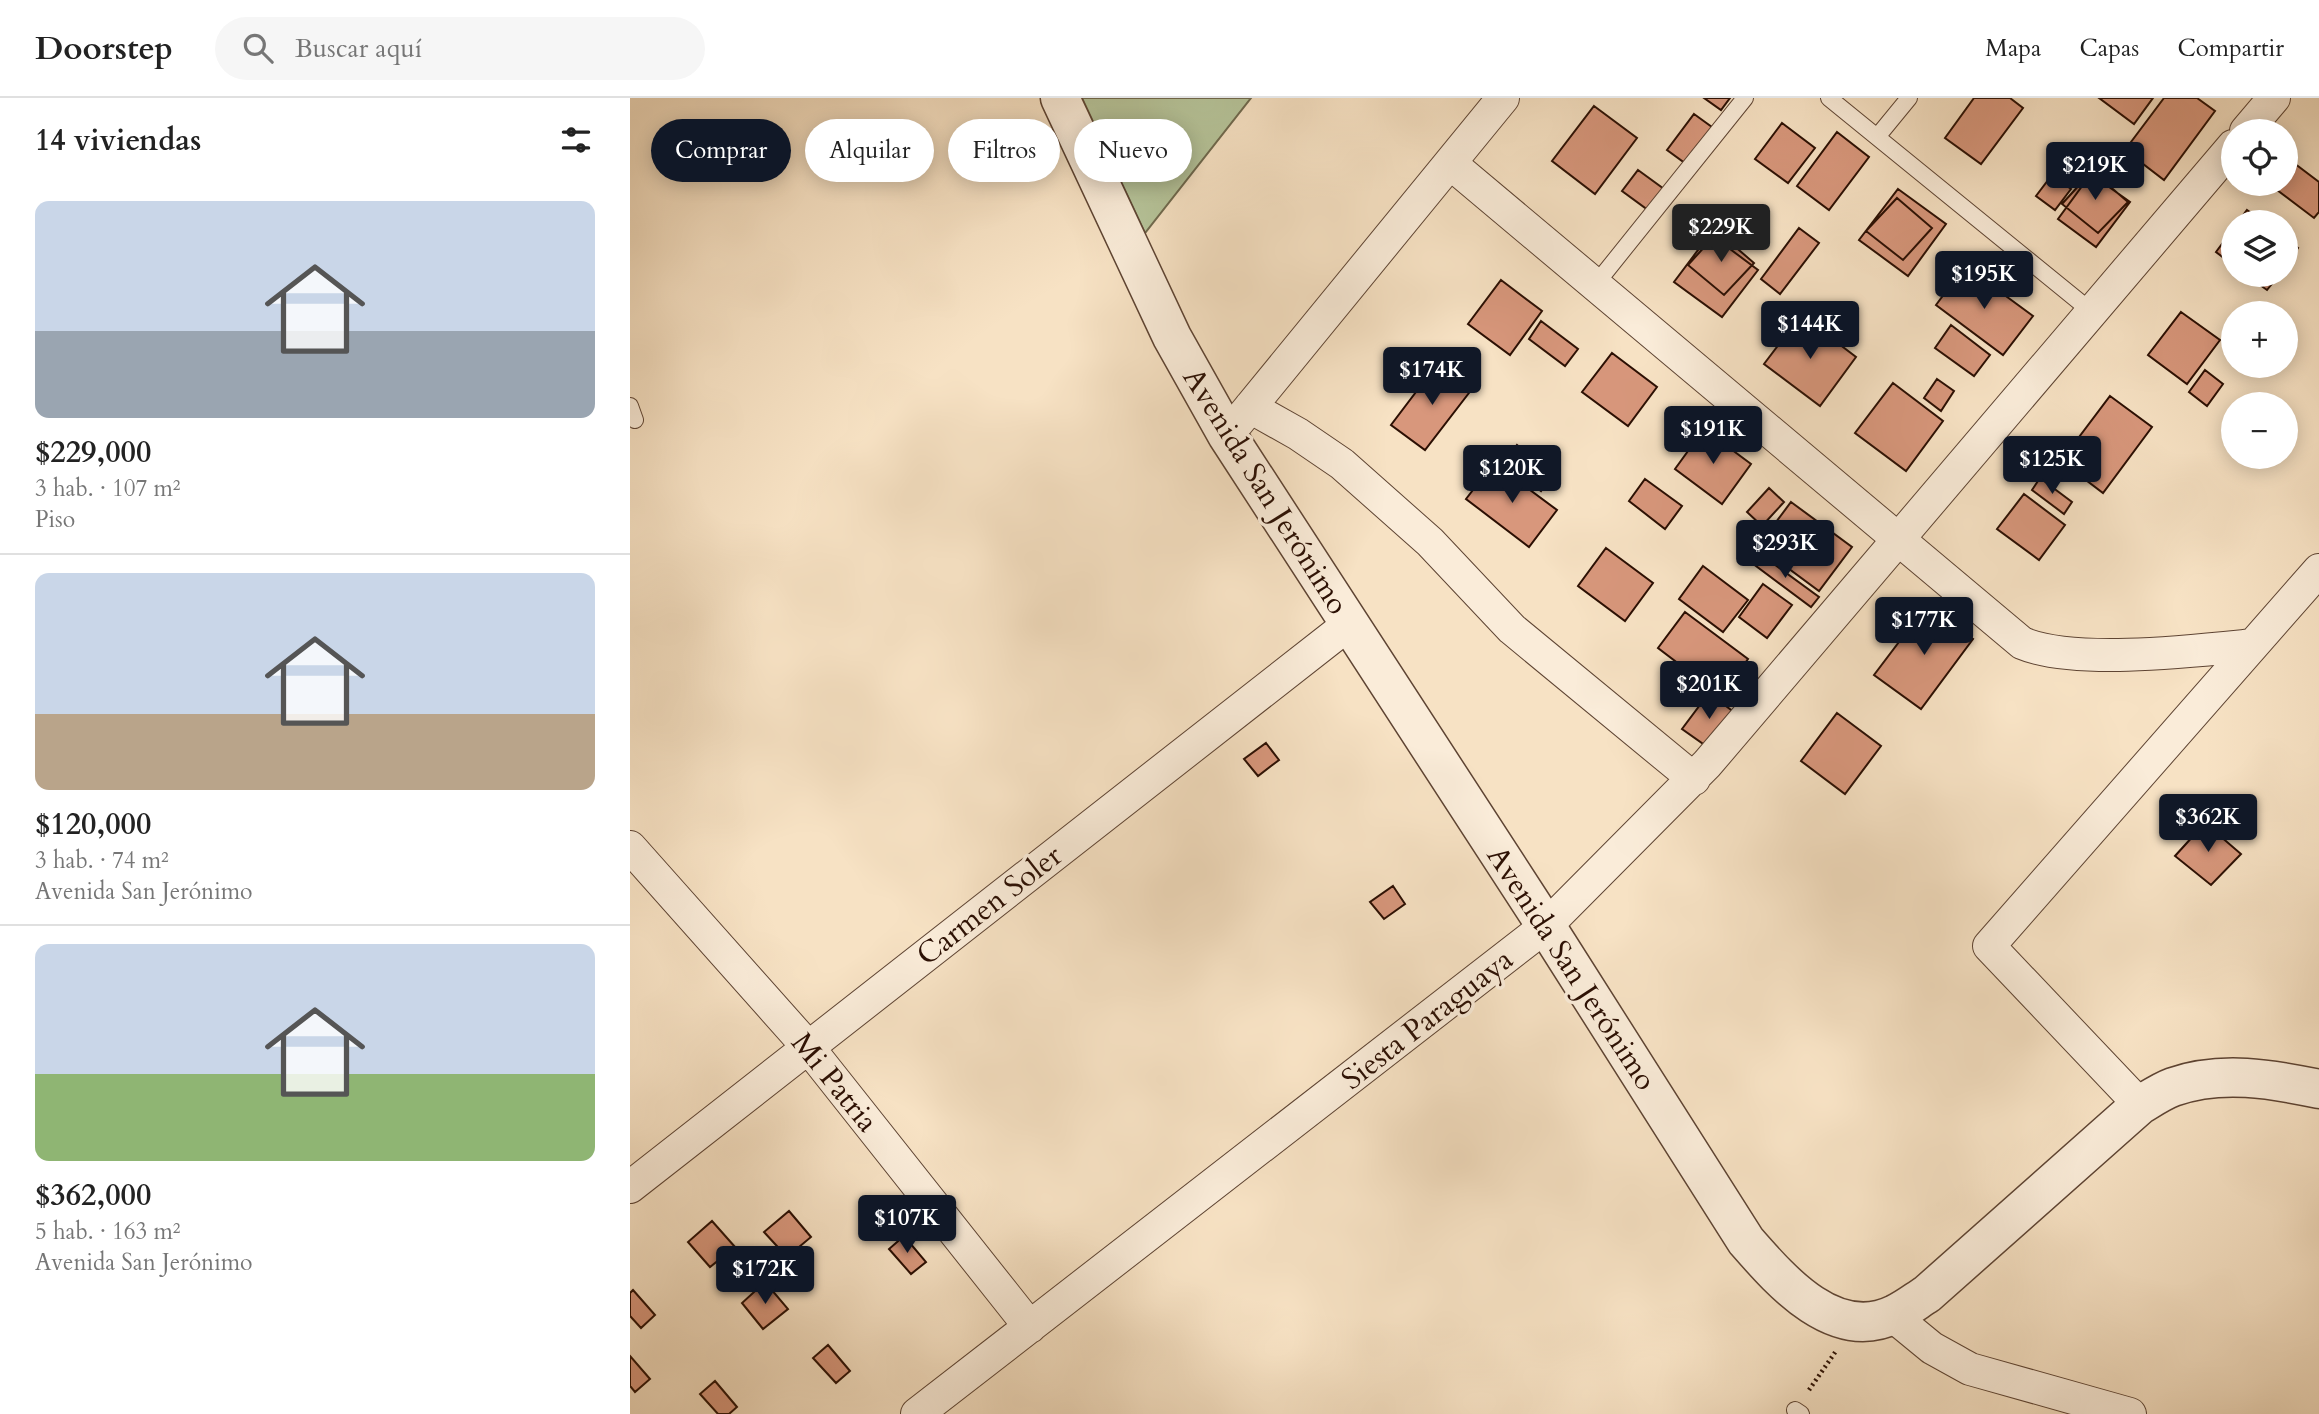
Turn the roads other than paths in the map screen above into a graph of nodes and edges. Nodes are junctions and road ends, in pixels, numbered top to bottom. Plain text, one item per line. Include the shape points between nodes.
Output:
1 (1060, 98) edge
2 (1503, 98) edge
3 (1745, 98) edge
4 (1829, 98) edge
5 (1909, 98) edge
6 (2274, 98) edge
7 (2256, 119) edge
8 (1877, 137) junction
9 (2221, 160) edge
10 (1450, 163) junction
11 (1595, 285) junction
12 (2092, 312) junction
13 (1238, 421) junction
14 (1899, 539) junction
15 (2319, 570) edge
16 (1349, 624) junction
17 (2253, 645) junction
18 (1694, 779) junction
19 (630, 847) edge
20 (1546, 926) junction
21 (808, 1047) junction
22 (2319, 1088) edge
23 (2140, 1105) junction
24 (630, 1187) edge
25 (1893, 1315) junction
26 (1030, 1327) junction
27 (917, 1414) edge
28 (2130, 1414) edge

1 - 13 street, Avenida San Jerónimo via 1172,337
2 - 10 street
3 - 11 lane
4 - 8 lane
5 - 8 lane
6 - 7 street
8 - 12 lane
9 - 12 street, Siesta Paraguaya
10 - 11 street
10 - 13 street
11 - 14 street
12 - 14 street, Siesta Paraguaya
13 - 16 street, Avenida San Jerónimo
13 - 18 street via 1298,434 1342,464 1430,542 1512,629
14 - 17 street via 2022,643 2042,652 2184,652
14 - 18 street, Siesta Paraguaya
15 - 17 street
16 - 20 street, Avenida San Jerónimo
16 - 21 street, Carmen Soler
17 - 23 street via 1989,946
18 - 20 street, Siesta Paraguaya
19 - 21 street, Mi Patria
20 - 25 street, Avenida San Jerónimo via 1746,1241 1780,1280 1821,1311 1856,1322
20 - 26 street, Siesta Paraguaya
21 - 24 street, Carmen Soler
21 - 26 street, Mi Patria
22 - 23 street, Avenida San Jerónimo via 2230,1077 2173,1087
23 - 25 street, Avenida San Jerónimo via 1927,1294
25 - 28 street via 1932,1349 1970,1369
26 - 27 street, Siesta Paraguaya

